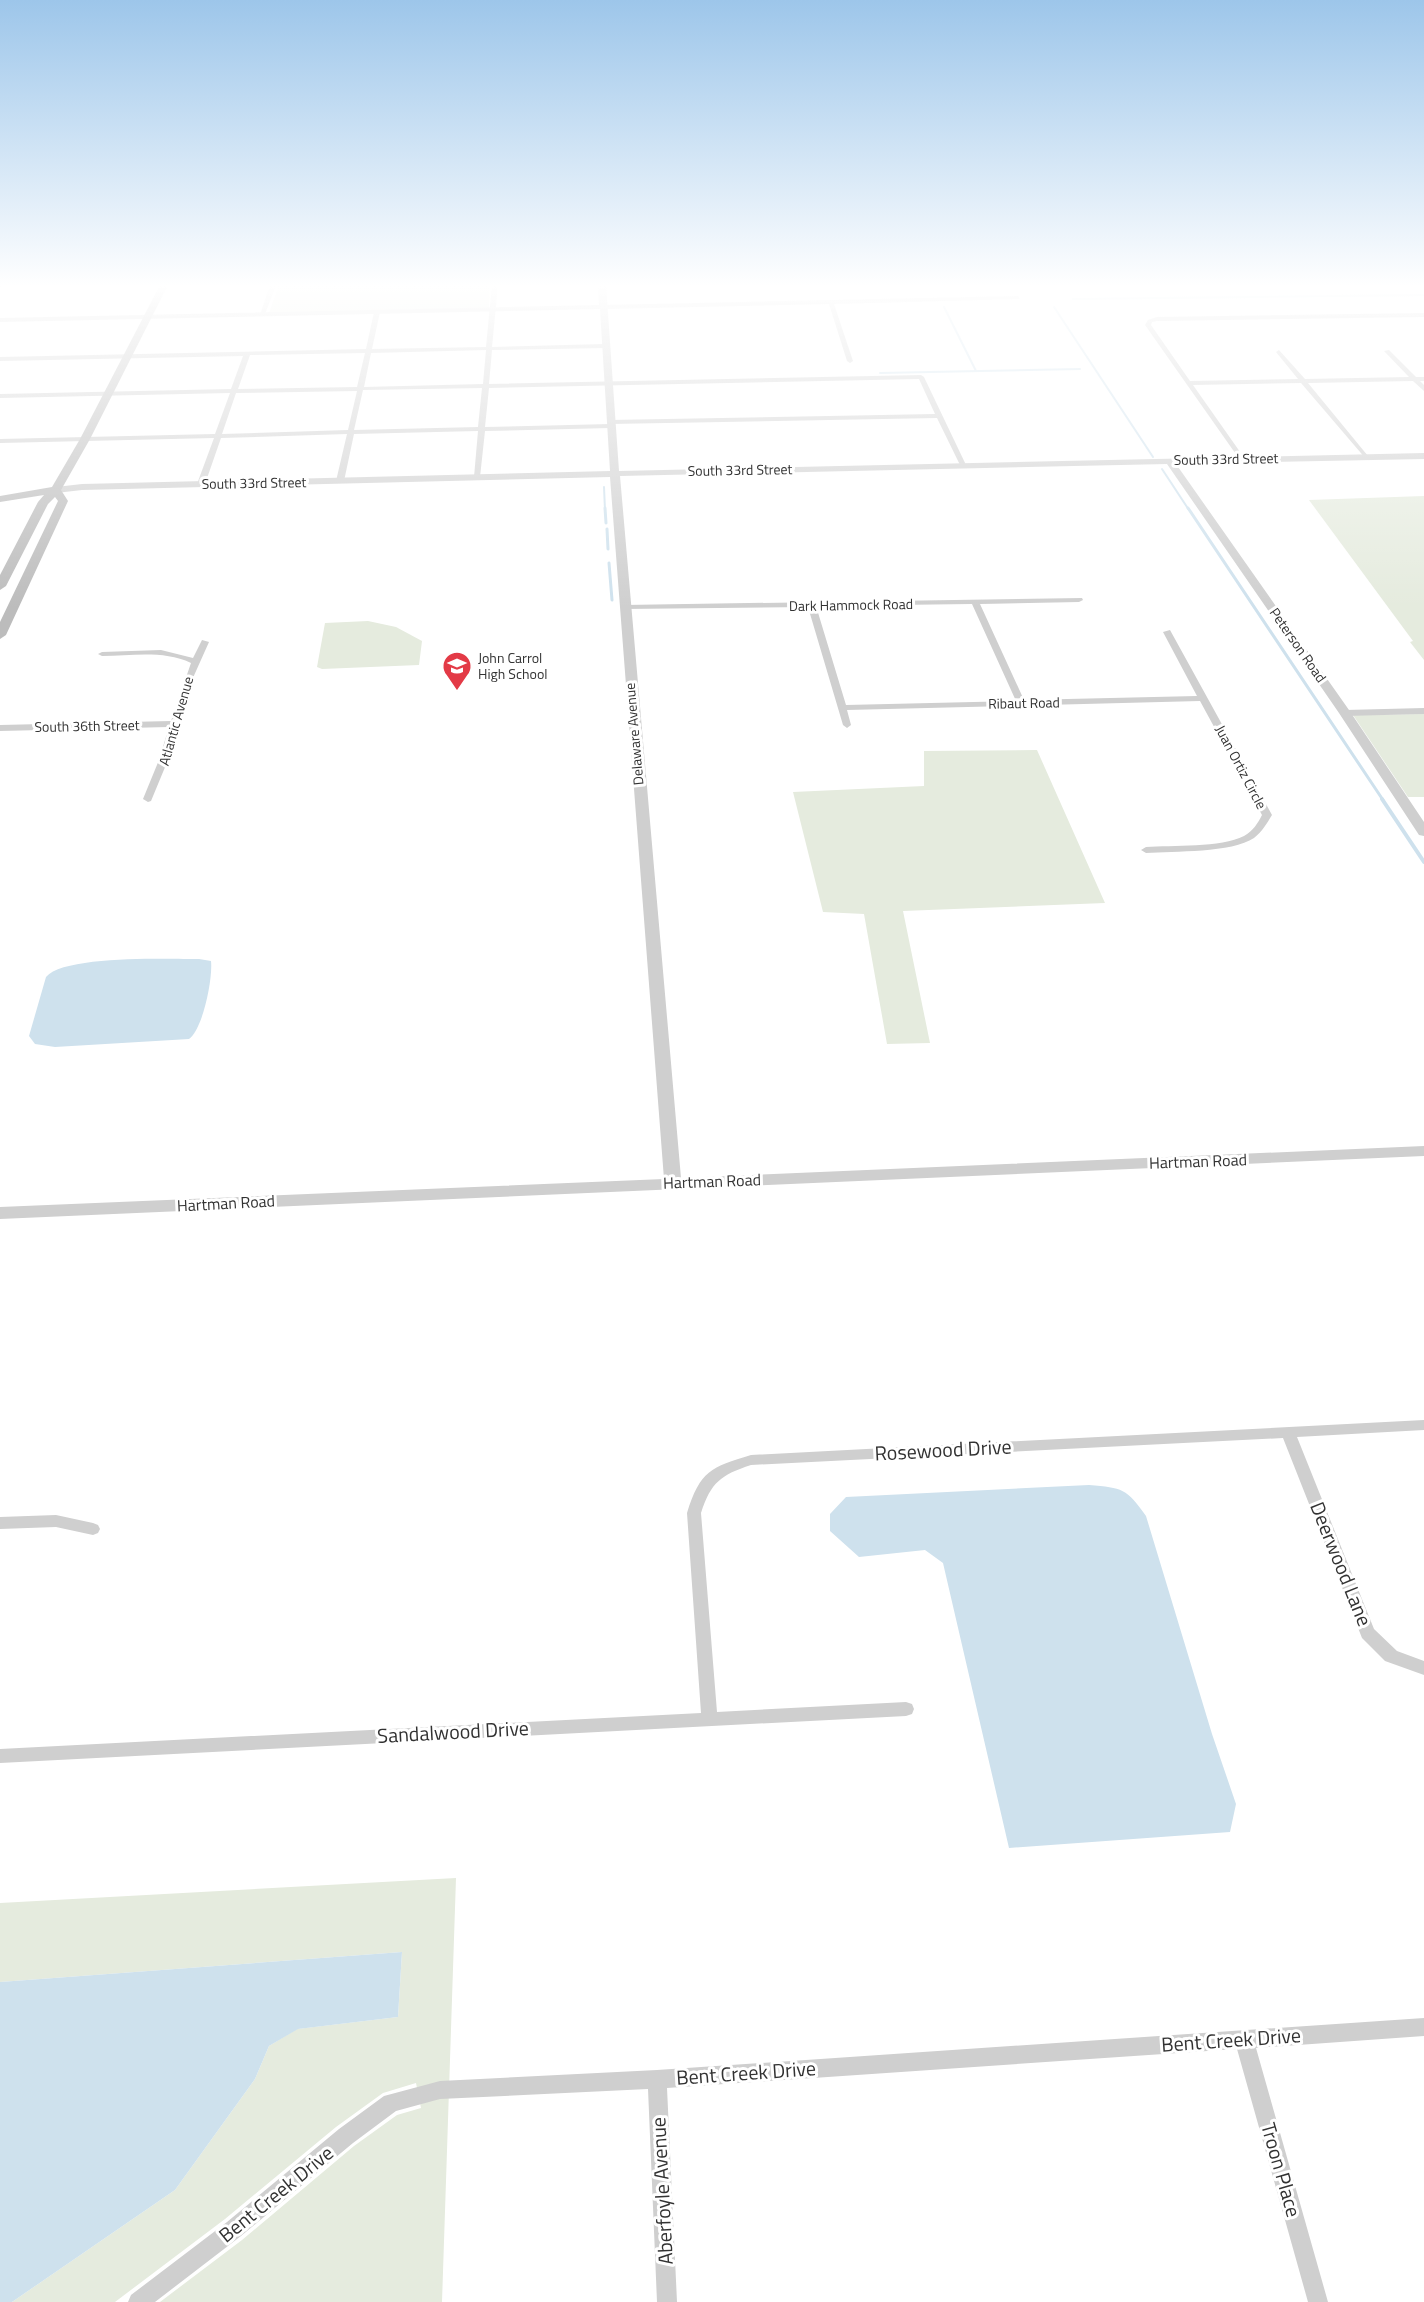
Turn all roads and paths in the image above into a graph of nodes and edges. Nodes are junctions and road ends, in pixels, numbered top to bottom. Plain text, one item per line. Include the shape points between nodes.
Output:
1 (175, 392) edge
2 (234, 392) edge
3 (359, 392) edge
4 (485, 392) edge
5 (608, 392) edge
6 (928, 392) edge
7 (1195, 392) edge
8 (1312, 392) edge
9 (109, 394) junction
10 (0, 396) edge
11 (939, 416) junction
12 (610, 424) junction
13 (483, 429) junction
14 (350, 432) junction
15 (219, 435) junction
16 (85, 439) junction
17 (0, 441) edge
18 (1366, 457) junction
19 (1423, 457) edge
20 (1242, 459) junction
21 (1168, 460) junction
22 (963, 465) junction
23 (615, 473) junction
24 (477, 477) junction
25 (340, 481) junction
26 (201, 484) junction
27 (56, 490) junction
28 (0, 499) edge
29 (9, 567) junction
30 (0, 586) edge
31 (1079, 600) dead end
32 (975, 601) junction
33 (812, 606) junction
34 (624, 607) junction
35 (11, 613) junction
36 (1167, 632) dead end
37 (0, 636) edge
38 (205, 642) dead end
39 (102, 654) dead end
40 (194, 661) junction
41 (1204, 698) junction
42 (1021, 704) junction
43 (843, 708) junction
44 (1424, 711) edge
45 (1345, 713) junction
46 (173, 724) junction
47 (847, 724) dead end
48 (0, 728) edge
49 (148, 799) dead end
50 (1424, 832) edge
51 (1146, 850) dead end
52 (1424, 1151) edge
53 (673, 1183) junction
54 (0, 1213) edge
55 (1424, 1425) edge
56 (1288, 1432) junction
57 (0, 1523) edge
58 (93, 1529) dead end
59 (1424, 1668) edge
60 (906, 1708) dead end
61 (709, 1718) junction
62 (0, 1756) edge
63 (1424, 2027) edge
64 (1244, 2039) junction
65 (657, 2079) junction
66 (138, 2302) edge
67 (667, 2302) edge
68 (1318, 2302) edge

1 - 9 street
2 - 15 street
3 - 14 street
4 - 13 street
5 - 12 street, Delaware Avenue
6 - 11 street
7 - 20 street
8 - 18 street
9 - 10 street
9 - 16 main road
11 - 12 street
11 - 22 street
12 - 13 street
12 - 23 street, Delaware Avenue
13 - 14 street
13 - 24 street
14 - 15 street
14 - 25 street
15 - 16 street
15 - 26 street
16 - 17 street
16 - 27 main road
18 - 19 street, South 33rd Street
18 - 20 street, South 33rd Street
20 - 21 street, South 33rd Street
21 - 22 street, South 33rd Street
21 - 45 street, Peterson Road
22 - 23 street, South 33rd Street
23 - 24 street, South 33rd Street
23 - 34 street, Delaware Avenue
24 - 25 street, South 33rd Street
25 - 26 street, South 33rd Street
26 - 27 street, South 33rd Street
27 - 28 main road
27 - 29 main road via 44,502
27 - 35 main road via 63,501
29 - 30 main road
29 - 35 main road via 16,573 4,607
31 - 32 street, Dark Hammock Road
32 - 33 street, Dark Hammock Road
32 - 42 street
33 - 34 street, Dark Hammock Road
33 - 43 street
34 - 53 street, Delaware Avenue
35 - 37 main road
36 - 41 street, Juan Ortiz Circle
38 - 40 street, Atlantic Avenue
39 - 40 street via 181,655
40 - 46 street, Atlantic Avenue
41 - 42 street, Ribaut Road
41 - 51 street, Juan Ortiz Circle via 1268,815 1262,827 1244,839
42 - 43 street, Ribaut Road
43 - 47 street
44 - 45 street
45 - 50 street, Peterson Road
46 - 48 street, South 36th Street
46 - 49 street, Atlantic Avenue via 161,773
52 - 53 street, Hartman Road
53 - 54 street, Hartman Road
55 - 56 street, Rosewood Drive
56 - 59 street, Deerwood Lane via 1368,1633 1391,1656
56 - 61 street, Rosewood Drive via 751,1460 719,1470 701,1490 694,1513
57 - 58 street via 56,1521
60 - 61 street, Sandalwood Drive
61 - 62 street, Sandalwood Drive
63 - 64 street, Bent Creek Drive
64 - 65 street, Bent Creek Drive
64 - 68 street, Troon Place
65 - 66 street, Bent Creek Drive via 440,2090 391,2103
65 - 67 street, Aberfoyle Avenue

